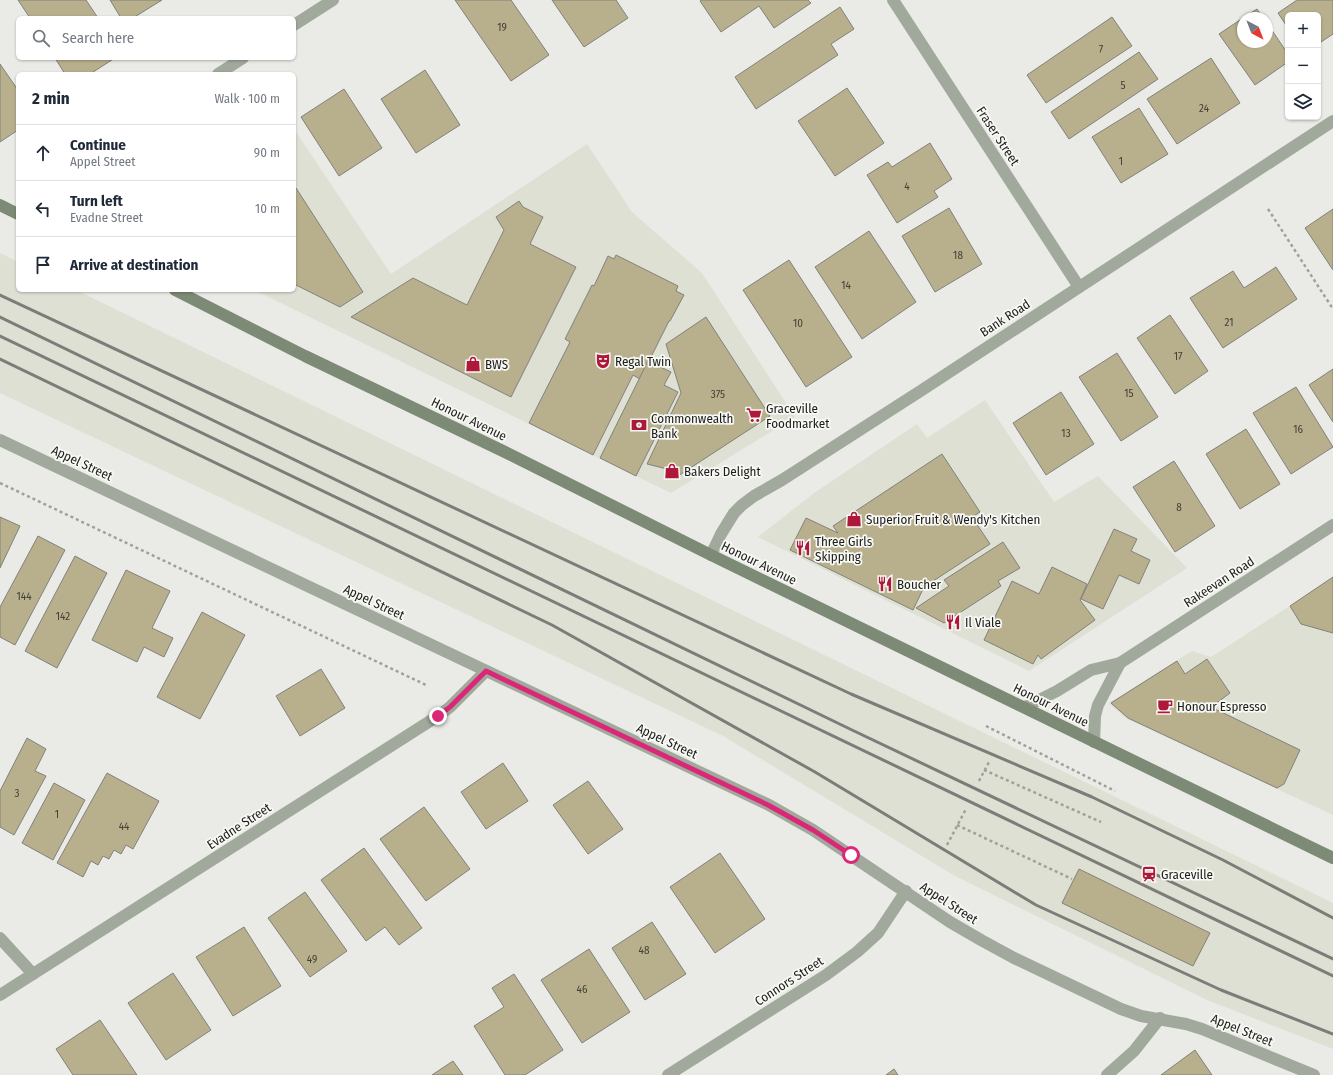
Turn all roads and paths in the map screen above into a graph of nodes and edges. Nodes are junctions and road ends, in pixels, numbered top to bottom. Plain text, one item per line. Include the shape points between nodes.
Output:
1 (332, 0) edge
2 (893, 0) edge
3 (296, 24) edge
4 (240, 60) edge
5 (221, 72) edge
6 (1333, 121) edge
7 (0, 205) edge
8 (1268, 209) dead end
9 (16, 213) edge
10 (1079, 287) junction
11 (179, 292) edge
12 (1333, 309) edge
13 (0, 440) edge
14 (0, 483) edge
15 (1333, 525) edge
16 (711, 555) junction
17 (1120, 663) junction
18 (486, 671) junction
19 (426, 685) dead end
20 (1025, 707) junction
21 (986, 726) dead end
22 (1094, 742) junction
23 (989, 762) dead end
24 (984, 770) junction
25 (979, 781) dead end
26 (1114, 791) dead end
27 (966, 809) dead end
28 (1101, 822) dead end
29 (957, 825) junction
30 (947, 845) dead end
31 (1333, 858) edge
32 (1072, 879) dead end
33 (906, 891) junction
34 (0, 938) edge
35 (33, 974) junction
36 (0, 995) edge
37 (1160, 1018) junction
38 (668, 1075) edge
39 (1107, 1075) edge
40 (1314, 1075) edge

1 - 3 street
2 - 10 street, Fraser Street
4 - 5 street
6 - 10 street, Bank Road
7 - 9 main road
8 - 12 path
10 - 16 street, Bank Road via 909,399 748,500 734,513
11 - 16 main road, Honour Avenue
13 - 18 street, Appel Street
14 - 19 path
15 - 17 street, Rakeevan Road
16 - 20 main road, Honour Avenue
17 - 20 street, Rakeevan Road via 1091,670
17 - 22 street, Rakeevan Road via 1098,705
18 - 33 street, Appel Street via 768,805 813,830
18 - 35 street, Evadne Street via 438,716
20 - 22 main road, Honour Avenue
21 - 26 path
22 - 31 main road, Honour Avenue
23 - 24 path
24 - 25 path
24 - 28 path
27 - 29 path
29 - 30 path
29 - 32 path
33 - 37 street, Appel Street via 950,922 1014,958 1121,1009 1141,1016
33 - 38 street, Connors Street via 878,933 857,952 826,975
34 - 35 street
35 - 36 street, Evadne Street
37 - 39 street via 1134,1051
37 - 40 street, Appel Street via 1202,1029

